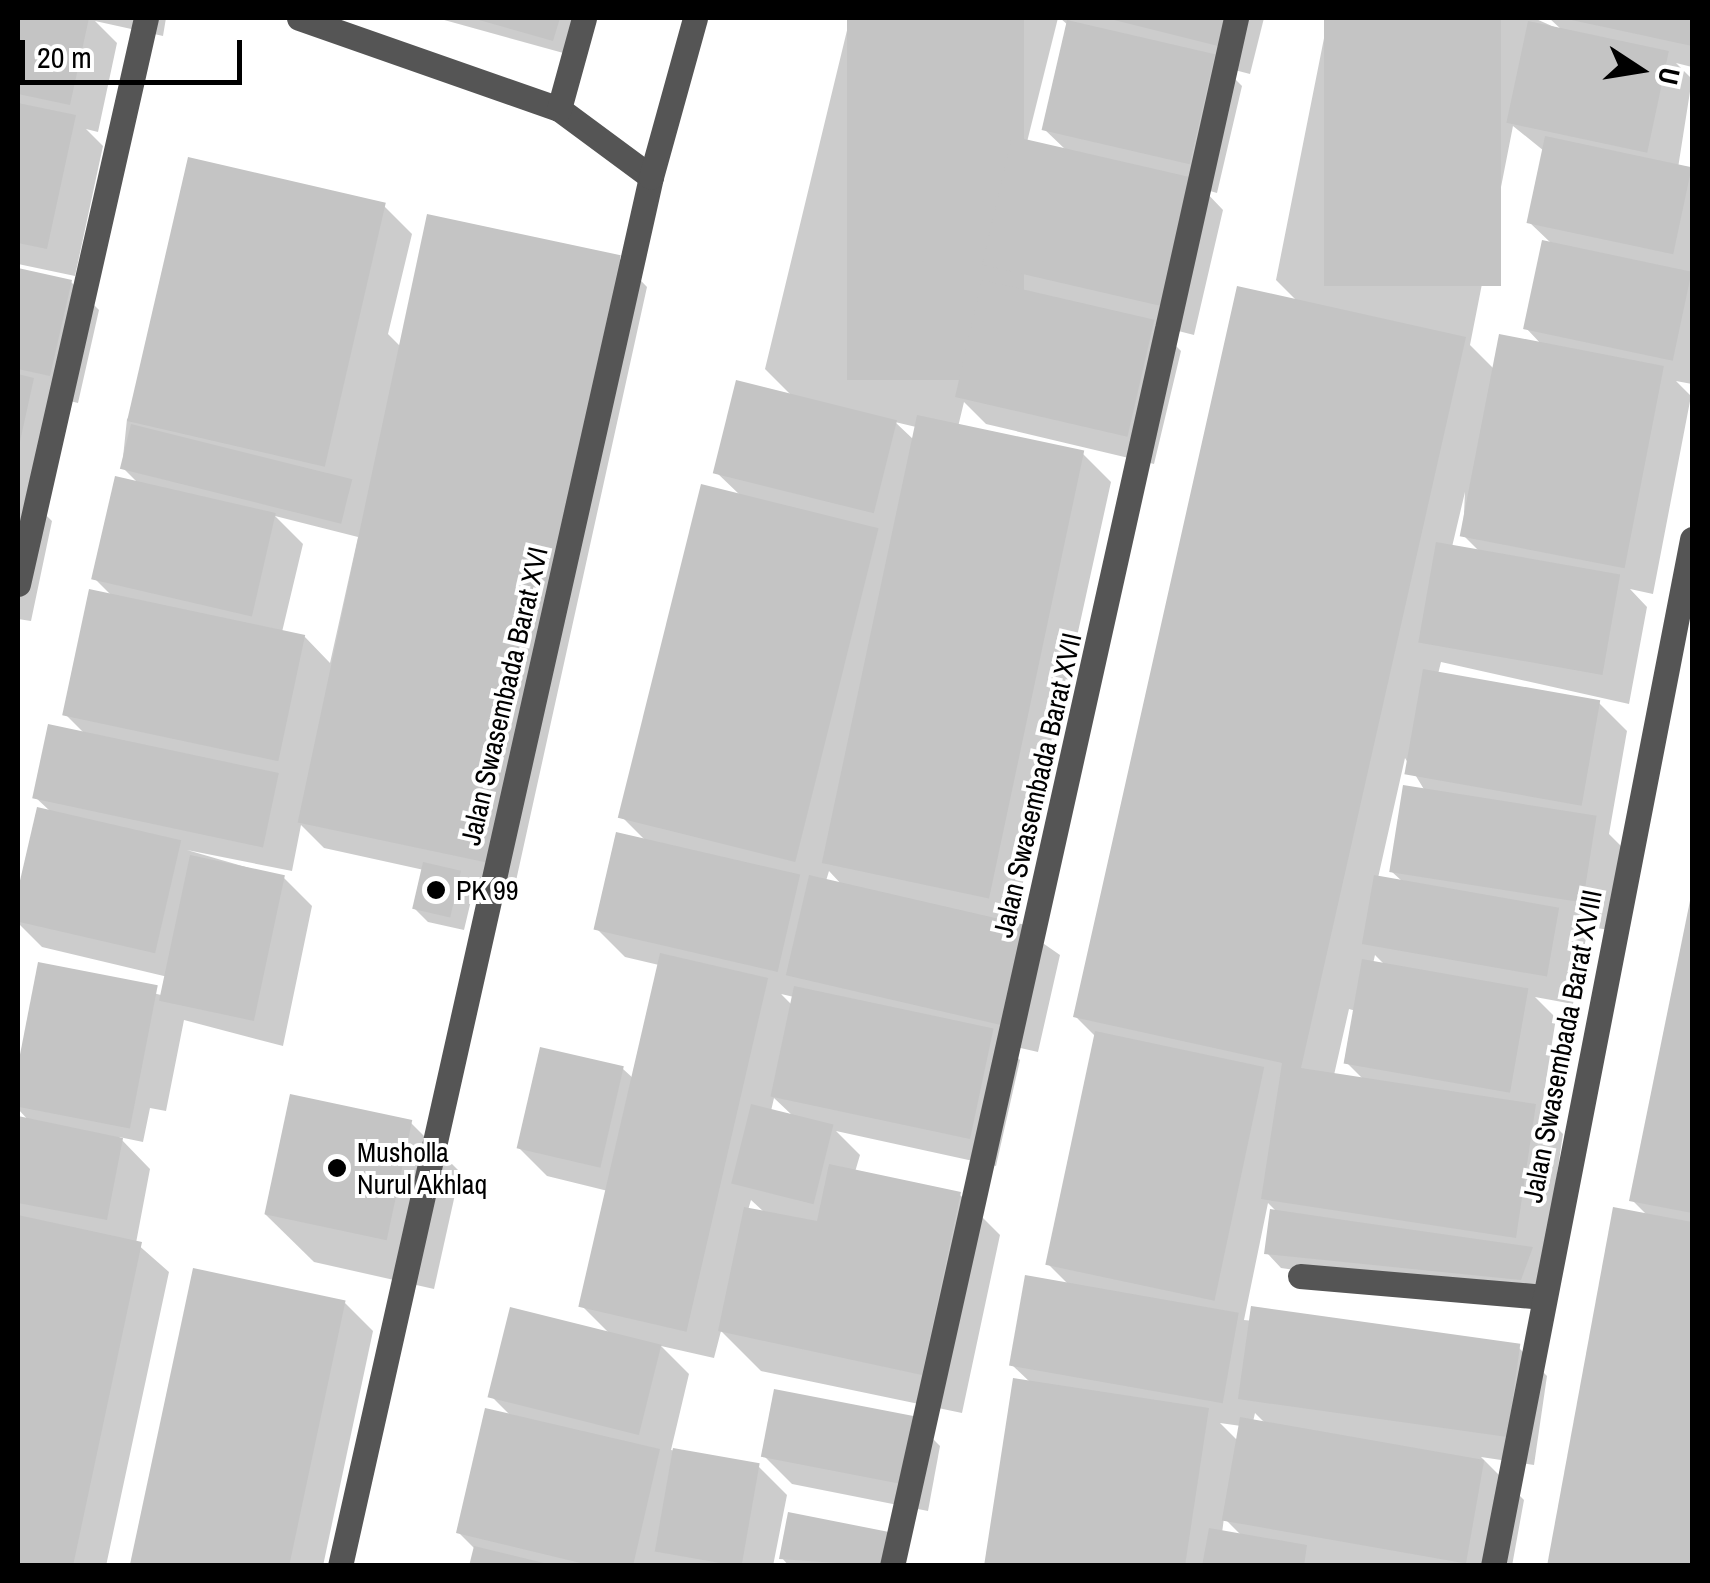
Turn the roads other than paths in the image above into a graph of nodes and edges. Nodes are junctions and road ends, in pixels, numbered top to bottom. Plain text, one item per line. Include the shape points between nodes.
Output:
1 (146, 18) edge
2 (300, 18) edge
3 (584, 18) edge
4 (694, 18) edge
5 (1236, 18) edge
6 (559, 109) junction
7 (650, 177) junction
8 (1692, 539) edge
9 (18, 584) edge
10 (1300, 1276) dead end
11 (1544, 1298) junction
12 (340, 1566) edge
13 (892, 1566) edge
14 (1493, 1566) edge

1 - 9 street
2 - 6 street
3 - 6 street
4 - 7 street, Jalan Swasembada Barat XVI
5 - 13 street, Jalan Swasembada Barat XVII
6 - 7 street
7 - 12 street, Jalan Swasembada Barat XVI
8 - 11 street, Jalan Swasembada Barat XVIII
10 - 11 street
11 - 14 street, Jalan Swasembada Barat XVIII

